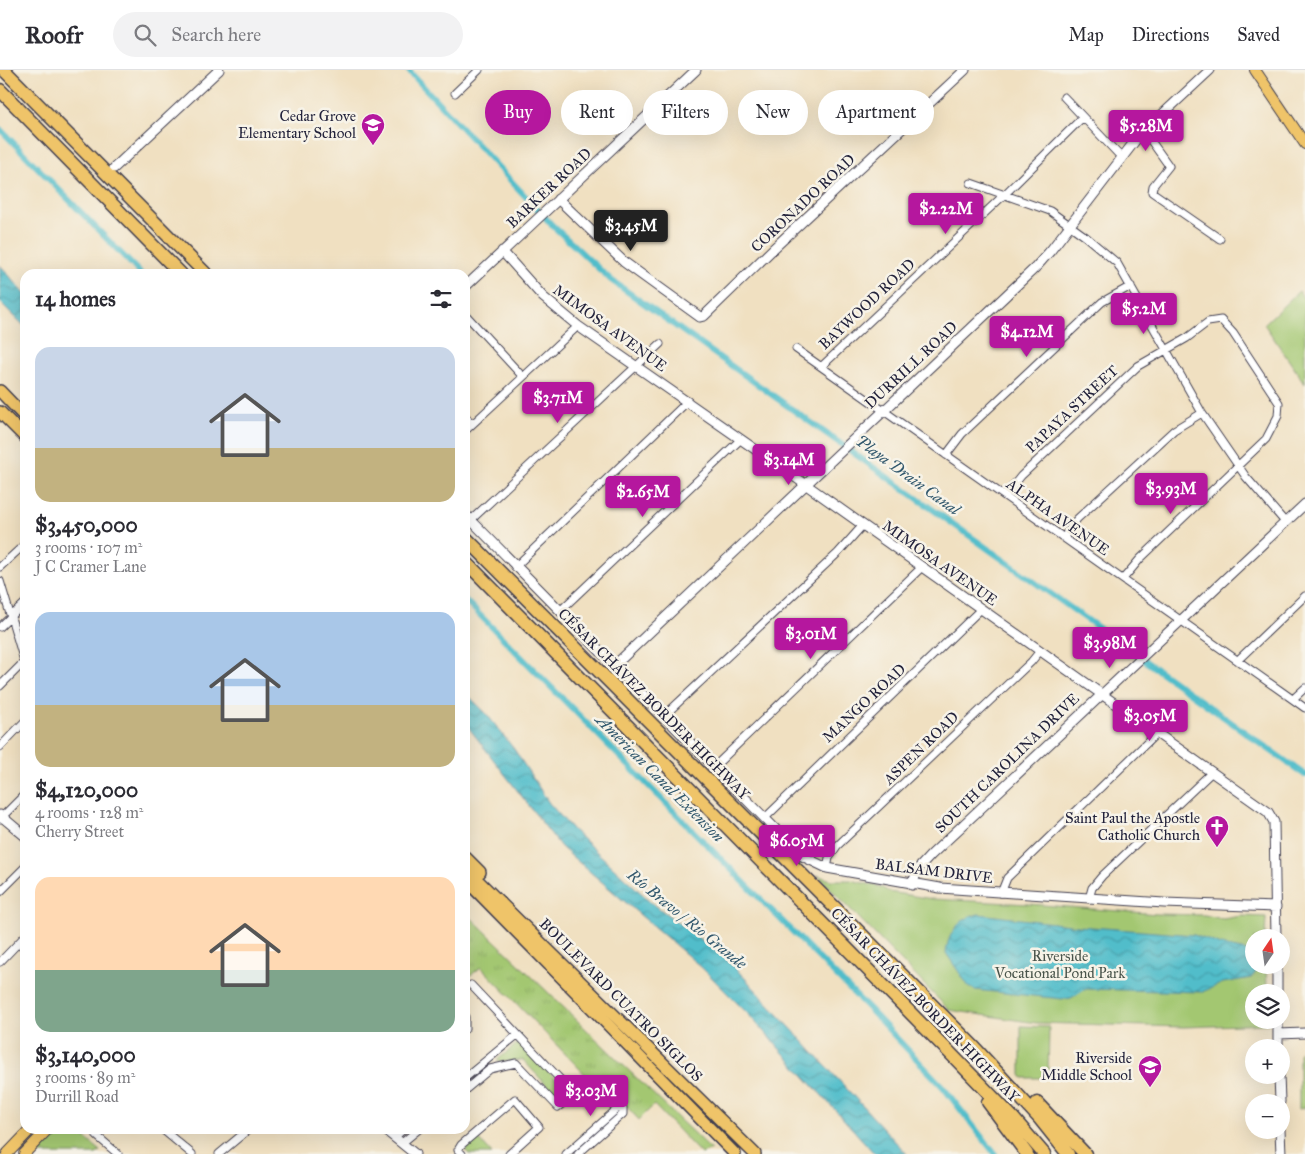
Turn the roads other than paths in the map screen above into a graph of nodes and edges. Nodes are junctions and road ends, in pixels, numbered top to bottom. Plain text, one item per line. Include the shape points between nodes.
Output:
1 (4, 70) edge
2 (219, 70) edge
3 (479, 70) edge
4 (696, 70) edge
5 (965, 70) edge
6 (1210, 70) edge
7 (1255, 70) edge
8 (0, 90) edge
9 (455, 93) dead end
10 (1064, 97) dead end
11 (1083, 117) junction
12 (1144, 131) junction
13 (1305, 144) edge
14 (1121, 157) junction
15 (114, 168) dead end
16 (971, 183) dead end
17 (1005, 194) junction
18 (558, 199) junction
19 (1070, 225) junction
20 (1220, 239) dead end
21 (502, 251) junction
22 (176, 269) edge
23 (201, 269) edge
24 (470, 282) edge
25 (1130, 286) junction
26 (470, 319) edge
27 (578, 326) junction
28 (660, 344) dead end
29 (796, 348) dead end
30 (1166, 351) junction
31 (637, 366) junction
32 (822, 366) junction
33 (523, 377) junction
34 (0, 391) edge
35 (688, 402) junction
36 (884, 410) junction
37 (0, 412) edge
38 (20, 412) edge
39 (1202, 413) junction
40 (470, 422) edge
41 (472, 424) joint
42 (20, 432) edge
43 (742, 439) junction
44 (946, 455) junction
45 (1239, 467) junction
46 (805, 484) junction
47 (1005, 496) junction
48 (1305, 504) edge
49 (470, 515) edge
50 (470, 519) edge
51 (1286, 522) junction
52 (863, 525) junction
53 (1064, 537) junction
54 (470, 542) edge
55 (20, 549) edge
56 (470, 566) edge
57 (516, 566) junction
58 (0, 567) edge
59 (922, 567) junction
60 (1123, 579) junction
61 (0, 581) edge
62 (1305, 596) edge
63 (20, 608) edge
64 (981, 609) junction
65 (560, 612) junction
66 (11, 617) junction
67 (1181, 620) junction
68 (0, 628) edge
69 (20, 646) edge
70 (1040, 651) junction
71 (1238, 660) junction
72 (615, 665) junction
73 (20, 667) edge
74 (0, 686) edge
75 (1305, 688) edge
76 (1101, 693) junction
77 (1293, 700) junction
78 (1305, 708) edge
79 (665, 715) junction
80 (20, 726) edge
81 (1157, 733) junction
82 (0, 747) edge
83 (715, 766) junction
84 (1212, 772) junction
85 (20, 799) edge
86 (1, 817) edge
87 (764, 818) junction
88 (20, 832) edge
89 (470, 862) edge
90 (827, 868) junction
91 (20, 871) edge
92 (470, 874) edge
93 (470, 884) edge
94 (912, 885) junction
95 (0, 892) edge
96 (1001, 893) junction
97 (470, 896) edge
98 (1089, 899) junction
99 (1276, 906) junction
100 (502, 911) junction
101 (1276, 929) edge
102 (20, 941) edge
103 (0, 962) edge
104 (562, 979) junction
105 (471, 985) dead end
106 (1278, 1029) edge
107 (1305, 1033) edge
108 (1278, 1034) junction
109 (517, 1035) junction
110 (638, 1037) junction
111 (1278, 1039) edge
112 (974, 1047) junction
113 (952, 1054) junction
114 (485, 1062) junction
115 (490, 1069) junction
116 (470, 1074) edge
117 (470, 1086) edge
118 (26, 1134) edge
119 (43, 1134) edge
120 (168, 1134) edge
121 (390, 1134) edge
122 (401, 1134) edge
123 (409, 1134) edge
124 (242, 1135) edge
125 (97, 1136) dead end
126 (586, 1136) junction
127 (1280, 1139) edge
128 (398, 1140) junction
129 (592, 1142) junction
130 (115, 1153) edge
131 (7, 1154) edge
132 (24, 1154) edge
133 (192, 1154) edge
134 (219, 1154) edge
135 (415, 1154) edge
136 (462, 1154) edge
137 (509, 1154) edge
138 (566, 1154) edge
139 (578, 1154) edge
140 (734, 1154) edge
141 (755, 1154) edge
142 (1027, 1154) edge
143 (1044, 1154) edge
144 (1068, 1154) edge
145 (1085, 1154) edge
146 (1281, 1154) edge

1 - 23 highway
2 - 15 street
3 - 9 street
4 - 18 street, BARKER ROAD
5 - 18 street, CORONADO ROAD via 706,316 700,317 624,262
6 - 12 street, DURRILL ROAD
7 - 13 main road
8 - 22 highway
10 - 11 street
11 - 14 street
11 - 17 street, BAYWOOD ROAD
12 - 14 street, DURRILL ROAD
12 - 20 street via 1166,161 1168,169 1152,186 1152,192
14 - 19 street, DURRILL ROAD
16 - 17 street
17 - 19 street via 1050,211
17 - 32 street, BAYWOOD ROAD
18 - 21 street, BARKER ROAD
19 - 25 street via 1113,259
19 - 36 street, DURRILL ROAD via 1036,267
21 - 24 street, BARKER ROAD
21 - 27 street, MIMOSA AVENUE via 543,297
25 - 30 street
25 - 44 street via 1102,302 962,434
26 - 33 street
27 - 31 street, MIMOSA AVENUE
27 - 33 street
28 - 31 street
29 - 32 street, ALPHA AVENUE
30 - 39 street
30 - 45 street, PAPAYA STREET via 1208,322 1221,320 1273,393 1279,409 1272,431
30 - 47 street, PAPAYA STREET via 1138,366
31 - 35 street, MIMOSA AVENUE
31 - 49 street
32 - 36 street, ALPHA AVENUE
33 - 41 street
34 - 38 highway
35 - 43 street, MIMOSA AVENUE
35 - 57 street
36 - 44 street, ALPHA AVENUE
36 - 46 street, DURRILL ROAD
37 - 42 highway
39 - 45 street
39 - 53 street via 1174,430 1077,519
40 - 41 street
43 - 46 street, MIMOSA AVENUE
43 - 65 street
44 - 47 street, ALPHA AVENUE
45 - 51 street
45 - 60 street via 1140,559
46 - 52 street, MIMOSA AVENUE
46 - 72 street, DURRILL ROAD
47 - 53 street, ALPHA AVENUE
48 - 51 street, SOUTH CAROLINA DRIVE
50 - 57 street, BALSAM DRIVE
51 - 67 street, SOUTH CAROLINA DRIVE
52 - 59 street, MIMOSA AVENUE
52 - 79 street via 838,553
53 - 60 street, ALPHA AVENUE
54 - 112 highway, CÉSAR CHÁVEZ BORDER HIGHWAY
55 - 58 street
56 - 113 highway, CÉSAR CHÁVEZ BORDER HIGHWAY
57 - 65 street, BALSAM DRIVE
59 - 64 street, MIMOSA AVENUE
59 - 83 street
60 - 67 street, ALPHA AVENUE
61 - 66 street
62 - 71 street
63 - 66 street
64 - 70 street, MIMOSA AVENUE
64 - 87 street, MANGO ROAD
65 - 72 street, BALSAM DRIVE
66 - 68 street
66 - 69 street
67 - 71 street, ALPHA AVENUE
67 - 76 street, SOUTH CAROLINA DRIVE
70 - 76 street, MIMOSA AVENUE
70 - 90 street, ASPEN ROAD via 837,846
71 - 77 street, ALPHA AVENUE
72 - 79 street, BALSAM DRIVE
73 - 74 street
75 - 77 street
76 - 81 street, MIMOSA AVENUE
76 - 94 street, SOUTH CAROLINA DRIVE via 931,855 918,869
77 - 78 street, ALPHA AVENUE
79 - 83 street, BALSAM DRIVE
80 - 82 street
81 - 84 street, MIMOSA AVENUE
81 - 96 street via 1007,878
83 - 87 street, BALSAM DRIVE
84 - 98 street via 1102,876 1092,888
84 - 99 street, MIMOSA AVENUE via 1273,818
85 - 86 street
86 - 88 street
87 - 90 street, BALSAM DRIVE via 802,856
89 - 110 highway via 622,1016
90 - 94 street, BALSAM DRIVE
91 - 95 street
92 - 100 highway, BOULEVARD CUATRO SIGLOS
93 - 100 highway, BOULEVARD CUATRO SIGLOS
94 - 96 street, BALSAM DRIVE
96 - 98 street, BALSAM DRIVE
97 - 104 highway via 535,959
98 - 99 street, BALSAM DRIVE
99 - 101 street, MIMOSA AVENUE
100 - 104 highway, BOULEVARD CUATRO SIGLOS
100 - 110 highway, BOULEVARD CUATRO SIGLOS
102 - 103 street
104 - 140 highway, BOULEVARD CUATRO SIGLOS
105 - 109 street
106 - 108 street
107 - 108 street
108 - 111 street
109 - 114 street
109 - 115 street via 574,1094 558,1107 517,1064
110 - 141 highway, BOULEVARD CUATRO SIGLOS
112 - 144 highway, CÉSAR CHÁVEZ BORDER HIGHWAY via 1040,1118
112 - 145 highway via 1002,1070
113 - 142 highway
113 - 143 highway, CÉSAR CHÁVEZ BORDER HIGHWAY
114 - 115 street
114 - 116 street
115 - 117 street
118 - 131 main road
119 - 132 main road
120 - 133 street
121 - 128 street
122 - 128 street
123 - 128 street
124 - 134 street
125 - 130 street
126 - 129 street
126 - 129 street via 617,1109 623,1108 623,1114
126 - 138 street
127 - 146 street
128 - 135 street
129 - 139 street
136 - 137 street via 459,1147 516,1099 539,1128

